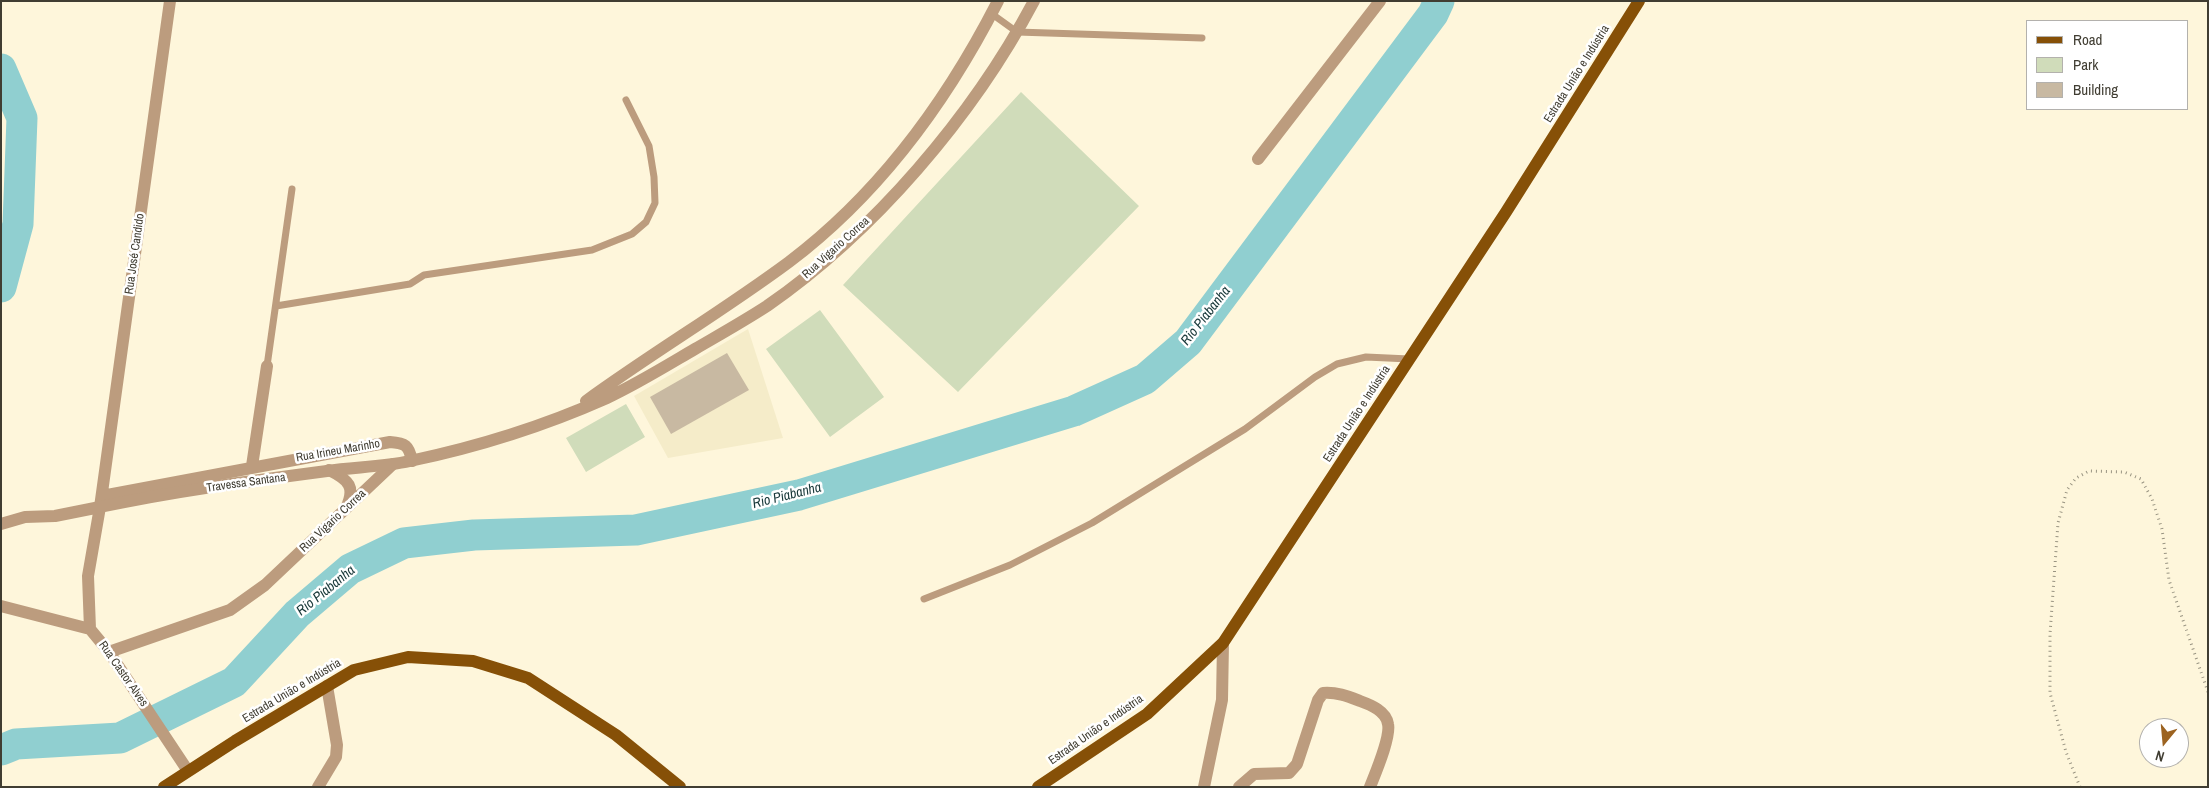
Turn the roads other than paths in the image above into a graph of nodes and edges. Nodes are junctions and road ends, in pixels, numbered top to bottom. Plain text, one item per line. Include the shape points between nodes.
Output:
1 (170, 1) edge
2 (998, 1) edge
3 (1034, 1) edge
4 (1380, 1) edge
5 (1639, 1) edge
6 (992, 14) junction
7 (1017, 32) junction
8 (1202, 38) dead end
9 (626, 100) dead end
10 (1258, 159) dead end
11 (292, 190) dead end
12 (789, 261) junction
13 (798, 282) junction
14 (276, 306) junction
15 (1410, 359) junction
16 (267, 366) joint
17 (568, 415) junction
18 (412, 461) junction
19 (393, 464) junction
20 (252, 466) junction
21 (329, 470) junction
22 (101, 501) junction
23 (346, 508) junction
24 (1, 524) edge
25 (924, 600) dead end
26 (1, 606) edge
27 (90, 629) junction
28 (1223, 643) junction
29 (109, 652) junction
30 (327, 686) junction
31 (188, 771) junction
32 (164, 787) edge
33 (318, 787) edge
34 (680, 787) edge
35 (1038, 787) edge
36 (1204, 787) edge
37 (1239, 787) edge
38 (1370, 787) edge

1 - 22 street, Rua José Candido
2 - 6 street, Rua Vigario Correa
3 - 7 street, Rua Vigario Correa
4 - 10 street
5 - 15 main road, Estrada União e Indústria
6 - 7 lane
6 - 12 street, Rua Vigario Correa via 951,87 907,147 868,191
7 - 8 lane
7 - 13 street, Rua Vigario Correa via 960,118 906,180 866,223
9 - 14 lane via 649,146 654,177 655,204 646,222 632,234 592,250 424,275 410,284
11 - 14 lane
12 - 13 street
12 - 17 street, Rua Vigario Correa
13 - 17 street, Rua Vigario Correa via 766,306 648,376
14 - 16 lane
15 - 25 lane via 1366,357 1337,364 1246,429 1092,523 1010,564
15 - 28 main road, Estrada União e Indústria
16 - 20 street
17 - 18 street, Rua Vigario Correa
18 - 19 street, Rua Vigario Correa
18 - 20 street, Rua Irineu Marinho via 410,449 404,443 390,442
19 - 21 street, Travessa Santana
19 - 23 street, Rua Vigario Correa
20 - 22 street
21 - 22 street, Travessa Santana via 138,499
21 - 23 street via 349,484 350,499
22 - 24 street via 55,516 24,517
22 - 27 street, Rua José Candido via 88,576
23 - 29 street, Rua Vigario Correa via 265,585 230,610
26 - 27 street, Rua Castor Alves
27 - 29 street, Rua Castor Alves
28 - 35 main road, Estrada União e Indústria via 1147,714
28 - 36 street via 1222,700
29 - 31 street, Rua Castor Alves
30 - 31 main road, Estrada União e Indústria
30 - 33 street via 337,744 336,757
30 - 34 main road, Estrada União e Indústria via 354,670 408,657 473,661 528,678 616,735
31 - 32 main road, Estrada União e Indústria
37 - 38 street via 1254,774 1289,773 1297,764 1318,700 1323,693 1336,692 1375,707 1389,725

